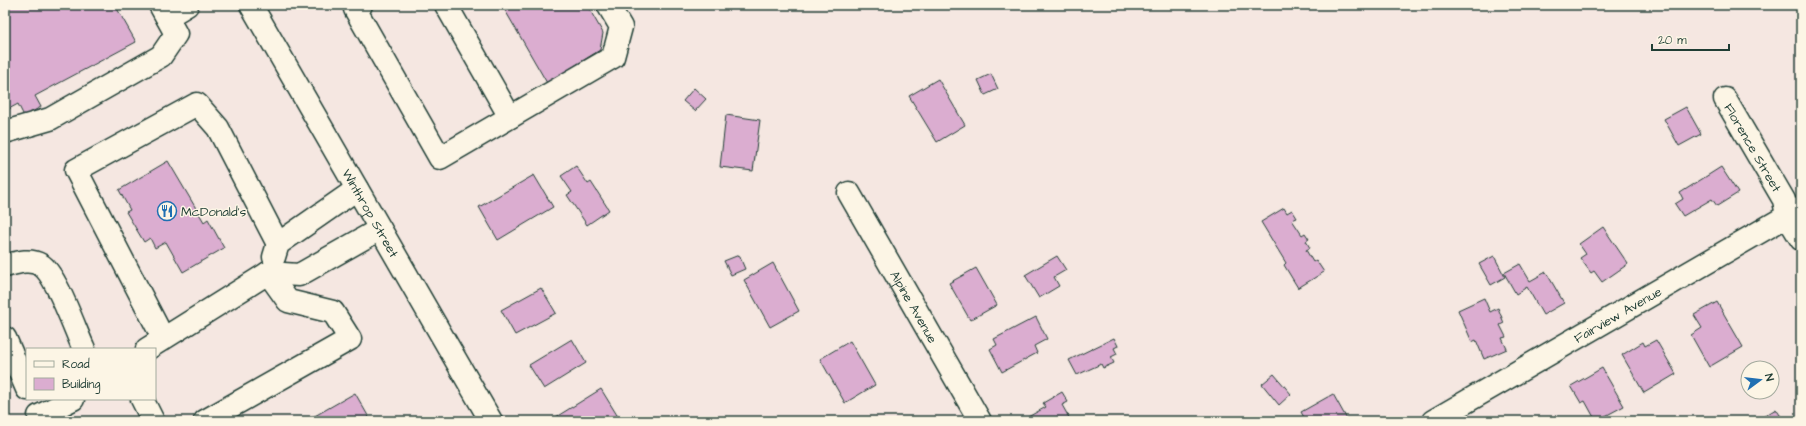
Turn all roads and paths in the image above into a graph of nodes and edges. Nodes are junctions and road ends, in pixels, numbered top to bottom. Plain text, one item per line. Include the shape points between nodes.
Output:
1 (187, 5) edge
2 (361, 5) edge
3 (446, 5) edge
4 (608, 5) edge
5 (253, 6) edge
6 (164, 11) edge
7 (1725, 99) dead end
8 (510, 117) junction
9 (5, 132) edge
10 (357, 189) junction
11 (849, 193) dead end
12 (1794, 212) edge
13 (380, 229) junction
14 (1801, 239) edge
15 (278, 244) junction
16 (5, 266) edge
17 (268, 273) junction
18 (5, 338) edge
19 (155, 343) edge
20 (84, 348) edge
21 (26, 387) edge
22 (70, 400) edge
23 (142, 400) edge
24 (37, 412) edge
25 (1462, 414) edge
26 (153, 421) edge
27 (205, 421) edge
28 (490, 421) edge
29 (980, 421) edge
30 (1433, 421) edge

1 - 6 main road
2 - 8 main road via 355,9 440,158
3 - 8 main road
4 - 8 main road via 621,27 613,58
5 - 10 main road, Winthrop Street
6 - 9 main road via 176,34 161,56 50,119
7 - 12 main road, Florence Street via 1784,200
10 - 13 main road, Winthrop Street
10 - 15 main road
11 - 29 main road, Alpine Avenue
12 - 14 main road, Florence Street
12 - 25 main road, Fairview Avenue
13 - 17 main road via 299,275
13 - 28 main road, Winthrop Street
15 - 17 main road
15 - 19 main road via 218,128 196,104 76,170
16 - 20 main road via 30,261 41,265 51,275
17 - 19 main road
17 - 27 main road via 288,301 333,312 350,339
18 - 21 main road
22 - 24 main road
23 - 26 main road
25 - 30 main road, Fairview Avenue

